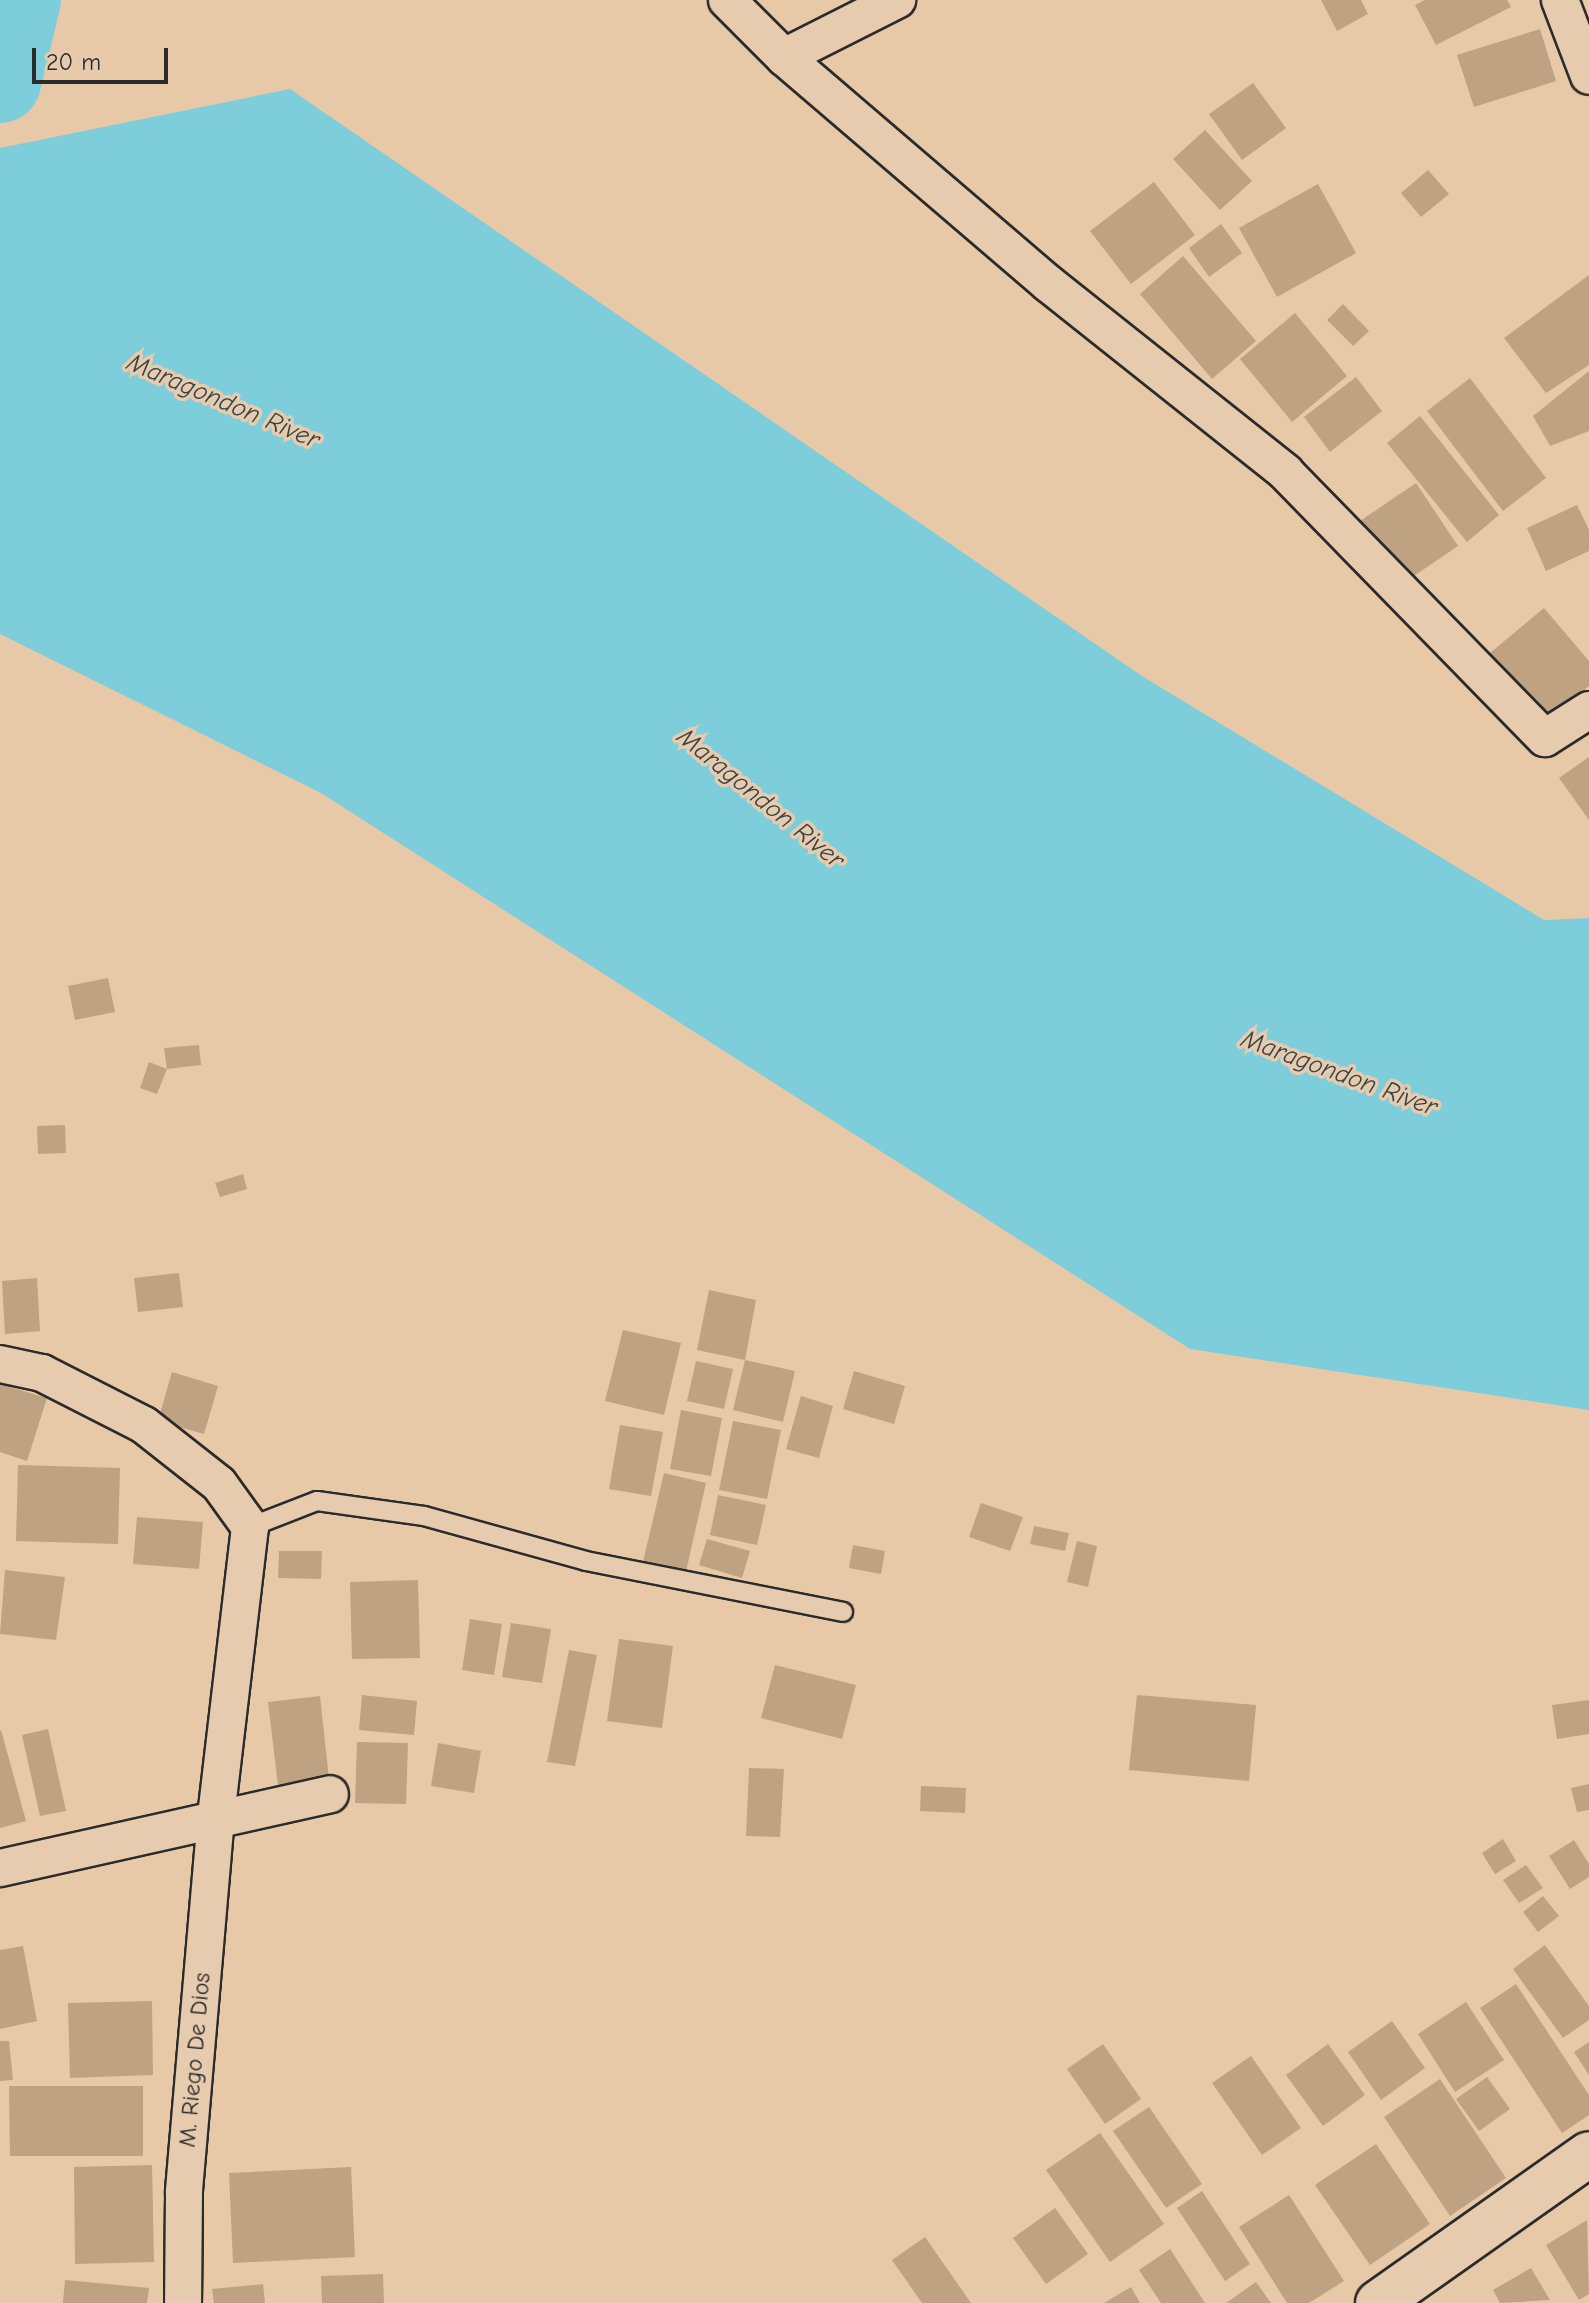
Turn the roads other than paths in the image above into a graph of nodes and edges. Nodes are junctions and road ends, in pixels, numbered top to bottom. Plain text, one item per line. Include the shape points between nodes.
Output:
1 (727, 0) edge
2 (897, 0) edge
3 (1560, 0) edge
4 (784, 57) junction
5 (1589, 76) edge
6 (1589, 710) edge
7 (0, 1364) edge
8 (250, 1527) junction
9 (843, 1612) dead end
10 (330, 1794) dead end
11 (216, 1817) junction
12 (0, 1868) edge
13 (1589, 2154) edge
14 (183, 2303) edge
15 (1378, 2303) edge

1 - 4 street
2 - 4 street
3 - 5 street
4 - 6 street via 1049,284 1285,472 1545,738
7 - 8 street via 42,1373 144,1425 219,1484
8 - 9 lane via 317,1501 424,1516 586,1561
8 - 11 street, M. Riego De Dios
10 - 11 street
11 - 12 street
11 - 14 street, M. Riego De Dios via 184,2193
13 - 15 street

